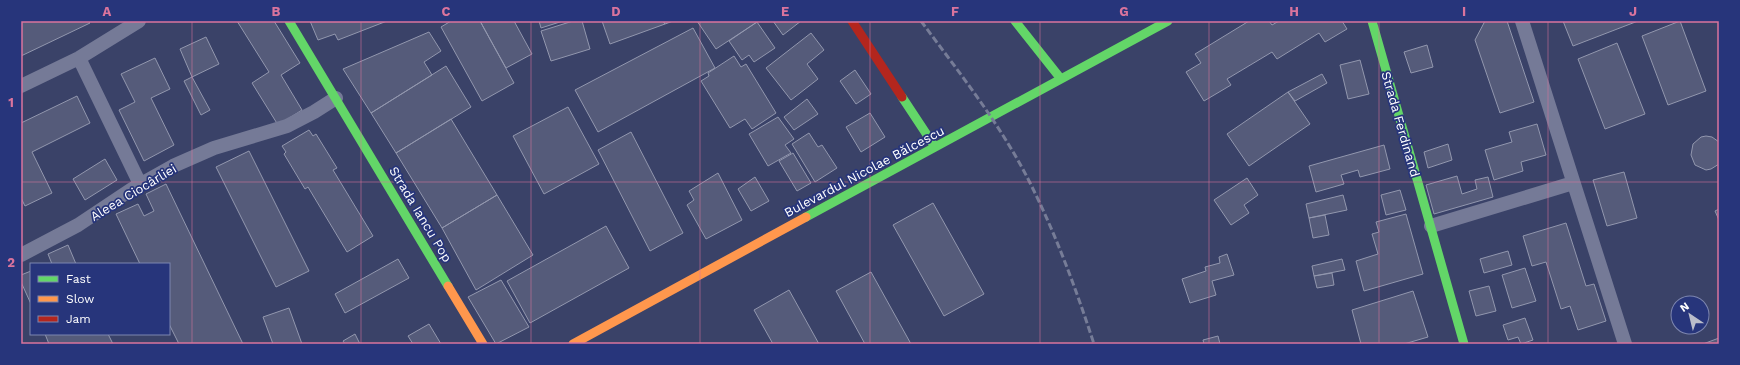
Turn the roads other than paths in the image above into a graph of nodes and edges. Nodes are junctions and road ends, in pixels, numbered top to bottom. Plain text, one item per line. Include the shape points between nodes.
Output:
1 (139, 21) edge
2 (289, 21) edge
3 (852, 21) edge
4 (1015, 21) edge
5 (1168, 21) edge
6 (1372, 21) edge
7 (1522, 21) edge
8 (124, 25) edge
9 (79, 58) junction
10 (1061, 79) junction
11 (21, 86) edge
12 (336, 98) junction
13 (936, 147) junction
14 (1573, 183) junction
15 (140, 184) junction
16 (1431, 226) junction
17 (21, 255) edge
18 (483, 344) edge
19 (573, 344) edge
20 (1464, 344) edge
21 (1625, 344) edge

1 - 8 street
2 - 12 main road, Strada Iancu Pop
3 - 13 main road
4 - 10 main road
5 - 10 main road, Bulevardul Nicolae Bălcescu
6 - 16 main road, Strada Ferdinand
7 - 14 street
8 - 9 street
9 - 11 street
9 - 15 street
10 - 13 main road, Bulevardul Nicolae Bălcescu
12 - 15 street, Aleea Ciocârliei via 287,126 214,148
12 - 18 main road, Strada Iancu Pop
13 - 19 main road, Bulevardul Nicolae Bălcescu
14 - 16 street
14 - 21 street
15 - 17 street, Aleea Ciocârliei via 78,225
16 - 20 main road, Strada Ferdinand

